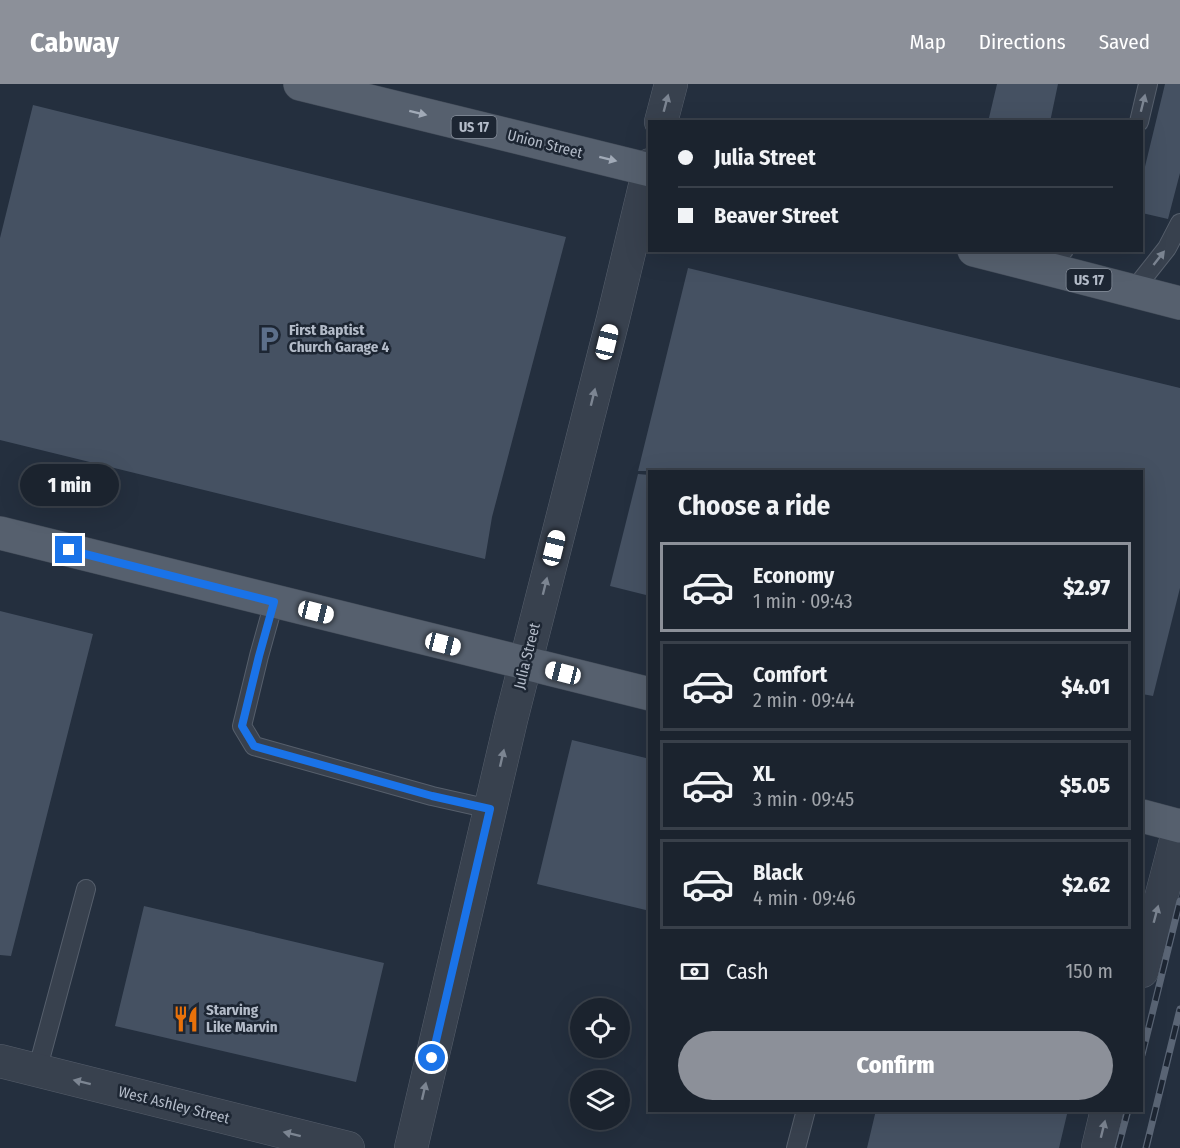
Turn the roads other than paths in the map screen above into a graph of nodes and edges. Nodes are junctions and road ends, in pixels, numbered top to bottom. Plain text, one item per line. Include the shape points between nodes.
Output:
1 (300, 84) edge
2 (671, 84) edge
3 (1148, 84) edge
4 (383, 94) edge
5 (662, 120) edge
6 (1139, 120) edge
7 (648, 168) edge
8 (648, 172) edge
9 (1180, 223) edge
10 (992, 252) edge
11 (1054, 259) edge
12 (1133, 291) junction
13 (1180, 303) edge
14 (0, 533) edge
15 (274, 602) junction
16 (525, 663) junction
17 (648, 694) edge
18 (490, 809) junction
19 (1143, 816) edge
20 (1180, 825) edge
21 (86, 889) dead end
22 (1143, 967) edge
23 (0, 1061) edge
24 (37, 1071) junction
25 (805, 1112) edge
26 (1107, 1112) edge
27 (348, 1148) edge
28 (411, 1148) edge
29 (796, 1148) edge
30 (1098, 1148) edge

1 - 4 main road, Union Street / US 17
5 -> 2 street
6 -> 3 lane
4 -> 7 main road, Union Street / US 17
16 -> 8 street, Julia Street
12 -> 9 lane via 1167,248
10 - 11 main road, US 17
11 - 12 main road, US 17
12 - 13 main road, US 17
14 - 15 main road
15 - 16 main road
15 - 18 lane via 242,726 254,746
16 - 17 main road
18 -> 16 street, Julia Street
28 -> 18 street, Julia Street
19 - 20 main road
22 -> 20 street
21 - 24 lane
23 - 24 street, West Ashley Street
27 -> 24 street, West Ashley Street
25 - 29 lane
30 -> 26 street

